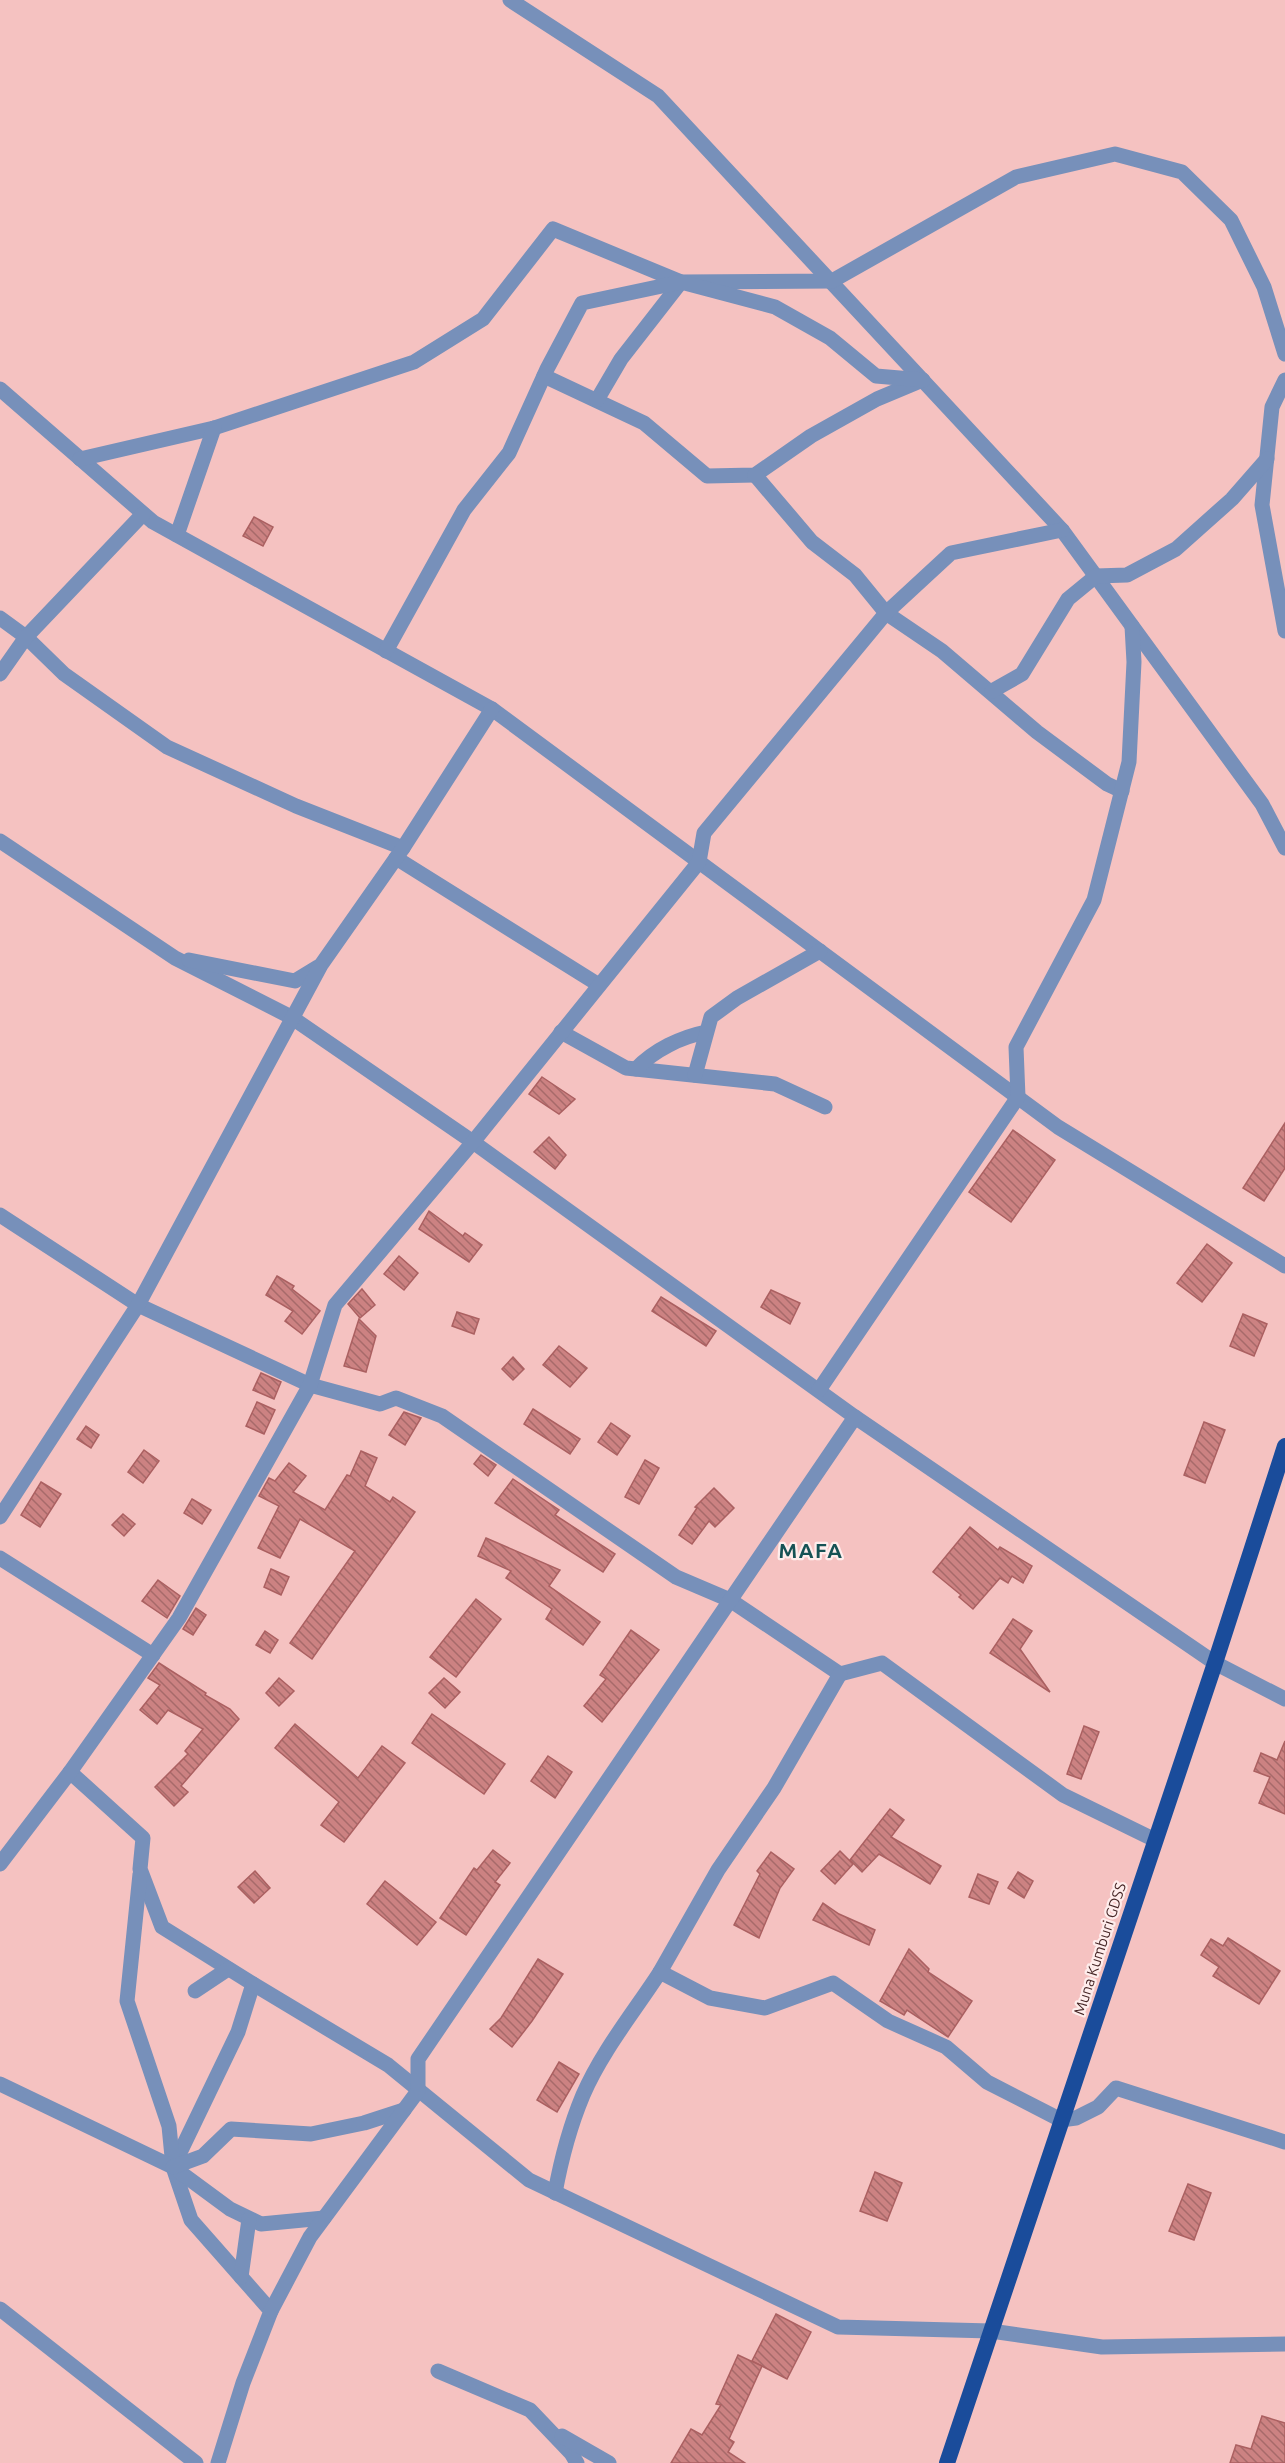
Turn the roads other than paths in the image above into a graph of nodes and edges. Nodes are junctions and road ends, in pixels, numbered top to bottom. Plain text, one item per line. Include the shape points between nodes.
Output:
1 (510, 0) edge
2 (832, 281) junction
3 (681, 282) junction
4 (1285, 354) edge
5 (544, 376) junction
6 (923, 380) junction
7 (1285, 380) edge
8 (0, 389) edge
9 (597, 400) junction
10 (213, 428) junction
11 (81, 459) junction
12 (1267, 459) junction
13 (755, 475) junction
14 (143, 514) junction
15 (1062, 530) junction
16 (177, 536) junction
17 (1096, 576) junction
18 (886, 613) junction
19 (0, 618) edge
20 (1132, 625) junction
21 (1285, 631) edge
22 (26, 637) junction
23 (386, 651) junction
24 (0, 674) edge
25 (992, 691) junction
26 (492, 709) junction
27 (1122, 791) junction
28 (0, 841) edge
29 (1285, 849) edge
30 (400, 853) junction
31 (699, 861) junction
32 (820, 951) junction
33 (175, 958) junction
34 (321, 965) junction
35 (599, 985) junction
36 (291, 1017) junction
37 (561, 1032) junction
38 (706, 1032) junction
39 (636, 1069) junction
40 (695, 1075) junction
41 (1018, 1097) junction
42 (825, 1107) dead end
43 (472, 1142) junction
44 (0, 1215) edge
45 (1285, 1266) edge
46 (138, 1305) junction
47 (310, 1385) junction
48 (819, 1390) junction
49 (855, 1417) junction
50 (1283, 1456) edge
51 (0, 1517) edge
52 (0, 1558) edge
53 (730, 1600) junction
54 (153, 1654) junction
55 (1215, 1663) junction
56 (840, 1674) junction
57 (1285, 1699) edge
58 (70, 1772) junction
59 (1155, 1840) junction
60 (0, 1864) edge
61 (140, 1869) junction
62 (228, 1968) junction
63 (660, 1972) junction
64 (253, 1984) junction
65 (195, 1991) dead end
66 (0, 2084) edge
67 (418, 2091) junction
68 (404, 2110) junction
69 (1061, 2120) junction
70 (1285, 2142) edge
71 (173, 2167) junction
72 (555, 2193) junction
73 (249, 2218) junction
74 (324, 2218) junction
75 (242, 2277) junction
76 (0, 2308) edge
77 (271, 2311) junction
78 (991, 2331) junction
79 (1285, 2344) edge
80 (438, 2371) dead end
81 (548, 2429) junction
82 (196, 2463) edge
83 (218, 2463) edge
84 (577, 2463) edge
85 (609, 2463) edge
86 (947, 2463) edge

1 - 2 street via 658,96
2 - 3 street
2 - 4 street via 1016,177 1115,154 1182,172 1231,220 1264,287
2 - 6 street
3 - 5 street via 582,303
3 - 6 street via 775,308 830,338 876,376
3 - 9 street via 621,359
3 - 10 street via 553,229 483,319 414,362
5 - 9 street
5 - 23 street via 509,453 465,510
6 - 13 street via 877,399 820,431
6 - 15 street
7 - 12 street via 1272,407
8 - 11 street
9 - 13 street via 644,423 707,476
10 - 11 street
10 - 16 street
11 - 14 street
12 - 17 street via 1232,499 1176,549 1127,575
12 - 21 street via 1262,505
13 - 18 street via 812,542 855,575
14 - 16 street
14 - 22 street
15 - 17 street
15 - 18 street via 951,553
16 - 23 street
17 - 20 street
17 - 25 street via 1068,599 1022,674
18 - 25 street
18 - 31 street via 704,833
19 - 22 street
20 - 27 street via 1129,762
20 - 29 street via 1262,804
22 - 24 street
22 - 30 street via 64,674 167,747
23 - 26 street
25 - 27 street via 1037,732
26 - 30 street
26 - 31 street
27 - 41 street via 1094,900 1016,1047
28 - 33 street
30 - 34 street
30 - 35 street
31 - 32 street
31 - 35 street
32 - 38 street via 737,998 711,1017
32 - 41 street
33 - 34 street via 295,981
33 - 36 street
34 - 36 street
35 - 37 street
36 - 43 street
36 - 46 street
37 - 39 street via 626,1068
37 - 43 street
38 - 39 street via 687,1036 648,1056
38 - 40 street
39 - 40 street
40 - 42 street via 775,1084
41 - 45 street via 1058,1127
41 - 48 street
43 - 47 street via 335,1305
43 - 48 street
44 - 46 street
46 - 47 street
46 - 51 street
47 - 53 street via 380,1404 396,1398 442,1416 676,1577
47 - 54 street via 179,1618
48 - 49 street
49 - 53 street
49 - 55 street
50 - 55 highway, Muna Kumburi GDSS
52 - 54 street
53 - 56 street
53 - 67 street via 418,2059
54 - 58 street
55 - 57 street
55 - 59 highway, Muna Kumburi GDSS
56 - 59 street via 882,1663 1063,1795
56 - 63 street via 774,1788 718,1870
58 - 60 street
58 - 61 street via 143,1838
59 - 69 highway, Muna Kumburi GDSS
61 - 62 street via 162,1927
61 - 71 street via 127,2001 169,2126
62 - 64 street
62 - 65 street
63 - 69 street via 710,1998 765,2008 833,1983 888,2021 946,2047 987,2082
63 - 72 street via 584,2094 561,2160
64 - 67 street via 388,2065
64 - 71 street via 238,2032
66 - 71 street
67 - 68 street
67 - 72 street via 529,2180
68 - 71 street via 310,2134 231,2129 203,2156
68 - 74 street
69 - 70 street via 1076,2118 1098,2107 1116,2088
69 - 78 highway, Muna Kumburi GDSS
71 - 73 street via 230,2209
71 - 75 street via 191,2220
72 - 78 street via 838,2327
73 - 74 street via 261,2224
73 - 75 street
74 - 77 street
75 - 77 street
76 - 82 street
77 - 83 street
78 - 79 street via 1102,2347
78 - 86 highway, Muna Kumburi GDSS
80 - 81 street via 530,2409
81 - 84 street
81 - 85 street

